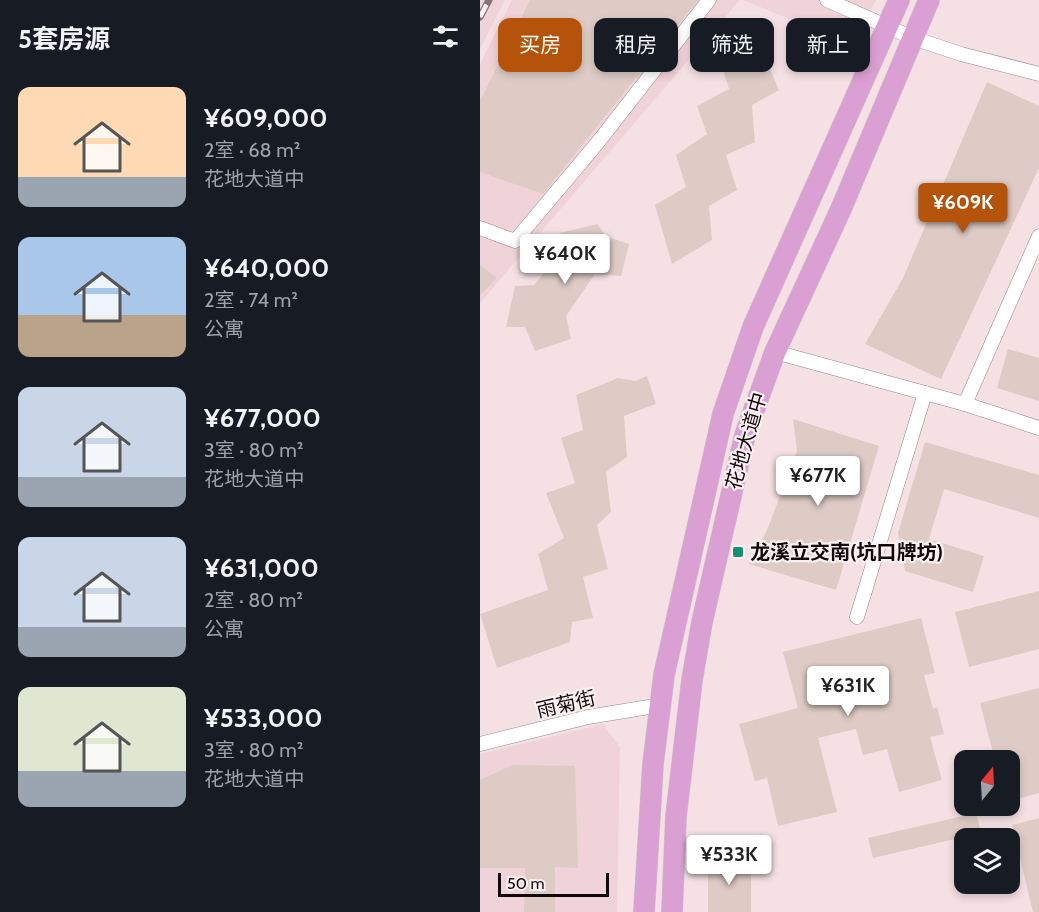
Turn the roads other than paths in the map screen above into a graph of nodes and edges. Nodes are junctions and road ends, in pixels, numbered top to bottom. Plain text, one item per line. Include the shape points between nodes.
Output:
1 (709, 0) edge
2 (827, 0) edge
3 (899, 0) edge
4 (929, 0) edge
5 (888, 27) junction
6 (913, 38) junction
7 (1039, 74) edge
8 (480, 228) edge
9 (1039, 236) edge
10 (775, 352) junction
11 (925, 393) junction
12 (965, 404) junction
13 (1039, 428) edge
14 (857, 617) dead end
15 (660, 705) junction
16 (480, 744) edge
17 (644, 912) edge
18 (672, 912) edge

1 - 8 street via 515,241
2 - 5 street
3 - 5 main road, 花地大道中
4 - 6 main road, 花地大道中
5 - 6 street
5 - 15 main road, 花地大道中 via 753,327 735,378 713,451 675,618
6 - 7 street
6 - 10 main road, 花地大道中
9 - 12 street
10 - 11 street
10 - 18 main road, 花地大道中 via 736,467 702,622 683,740
11 - 12 street
11 - 14 street
12 - 13 street
15 - 16 street, 雨菊街 via 588,717
15 - 17 main road, 花地大道中 via 652,764

